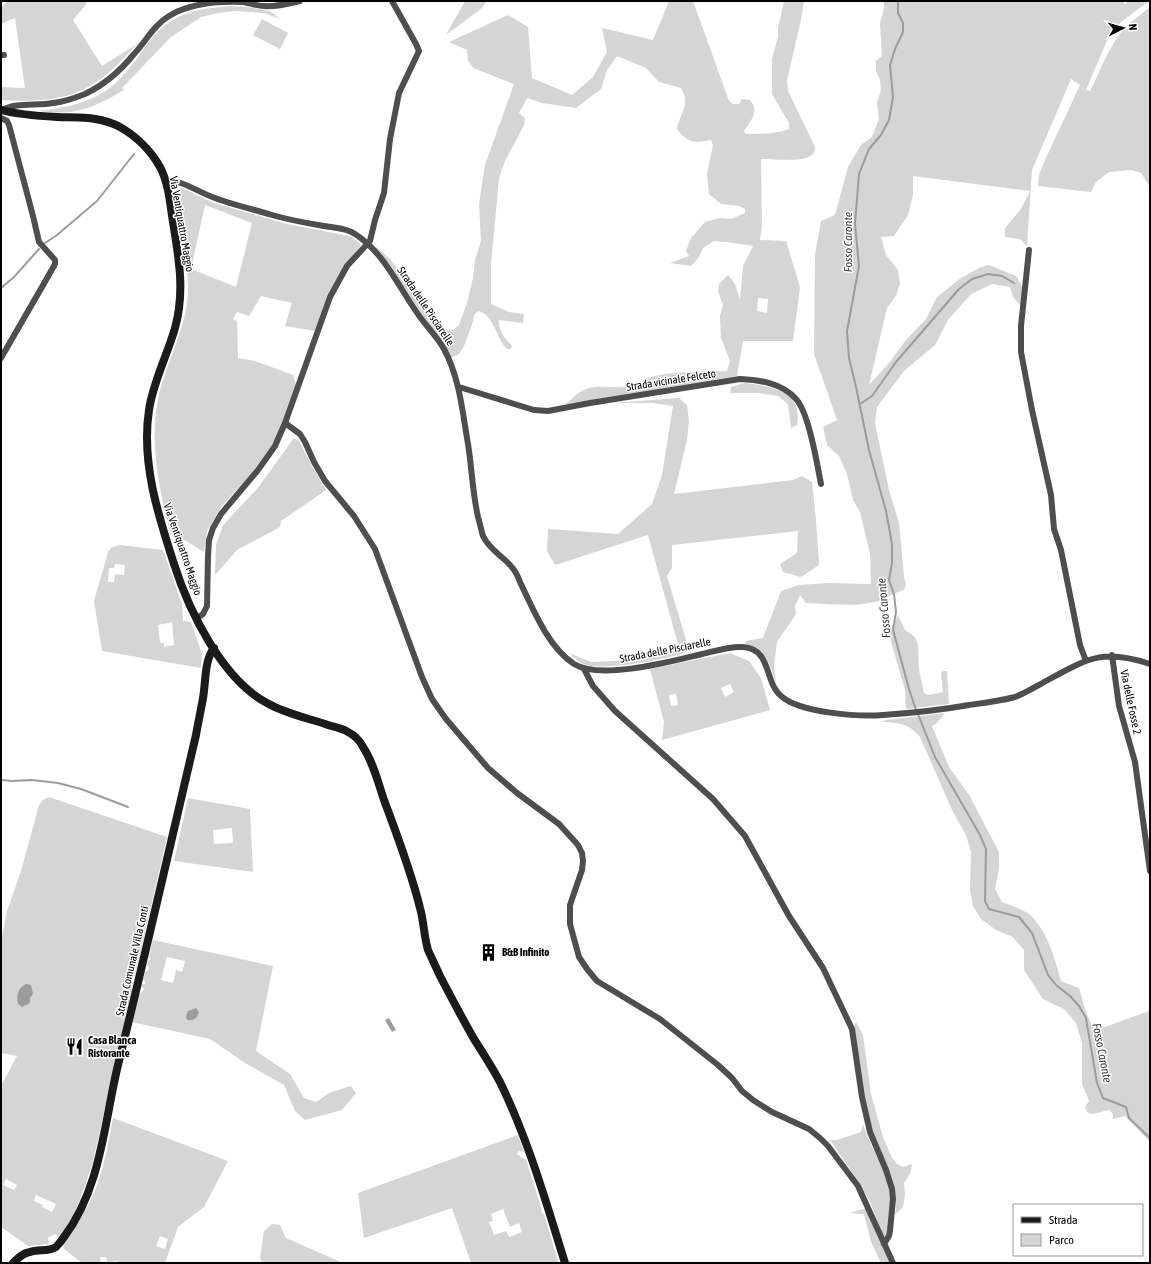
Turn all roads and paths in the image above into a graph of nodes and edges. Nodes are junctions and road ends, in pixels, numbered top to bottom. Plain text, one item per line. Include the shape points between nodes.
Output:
1 (300, 1) edge
2 (392, 1) edge
3 (1, 113) edge
4 (165, 181) junction
5 (368, 245) junction
6 (1029, 250) dead end
7 (1, 358) edge
8 (458, 387) junction
9 (285, 423) junction
10 (821, 484) dead end
11 (197, 618) junction
12 (214, 648) junction
13 (1112, 655) junction
14 (1086, 660) junction
15 (1150, 664) edge
16 (584, 669) junction
17 (1150, 871) edge
18 (884, 1244) junction
19 (13, 1263) edge
20 (565, 1263) edge
21 (893, 1263) edge

1 - 3 street via 272,6 227,2 192,6 176,12 161,22 120,69 97,87 77,97 52,104 9,106
2 - 5 street via 419,51 399,93 390,139 384,193
3 - 4 main road, Via Ventiquattro Maggio via 90,117 117,125 146,148 161,170
3 - 7 street via 9,125 39,242 56,260
4 - 5 street, Strada delle Pisciarelle via 186,184 214,198 287,219 353,232
4 - 11 main road, Via Ventiquattro Maggio via 180,265 180,304 149,410 148,457 154,497 166,539 179,578
5 - 8 street, Strada delle Pisciarelle via 383,261 419,316 444,348
5 - 9 street via 347,266 330,297
6 - 14 street via 1021,326 1021,352 1051,495 1054,529 1061,550 1080,645
8 - 10 street, Strada vicinale Felceto via 541,411 740,379 769,382 798,400 811,436
8 - 16 street, Strada delle Pisciarelle via 482,534 497,554 516,572 536,617 563,655
9 - 11 street via 275,446 263,464 221,514 213,528 209,540 207,606 203,614
9 - 18 street via 302,438 325,481 354,516 375,548 432,699 488,768 559,824 578,845 583,861 570,904 570,924 579,957 587,969 597,981 660,1019 718,1065 752,1100 767,1110 809,1129 820,1138 858,1186
11 - 12 main road, Via Ventiquattro Maggio
12 - 19 main road, Strada Comunale Villa Conti via 210,653 196,735 117,1072 100,1156 77,1217 57,1246 25,1253
12 - 20 main road, Via Ventiquattro Maggio via 236,678 257,697 278,709 347,731 363,746 412,881 422,914 430,956 509,1101
13 - 14 street, Strada delle Pisciarelle
13 - 15 street, Strada delle Pisciarelle
13 - 17 street, Via delle Fosse 2 via 1119,706 1134,762
14 - 16 street, Strada delle Pisciarelle via 1015,696 937,710 865,716 808,708 790,702 776,690 760,654 749,648 726,649 664,663 621,669
16 - 18 street via 593,686 614,711 713,799 745,836 789,916 823,968 852,1029 870,1132 892,1189 890,1231
18 - 21 street

